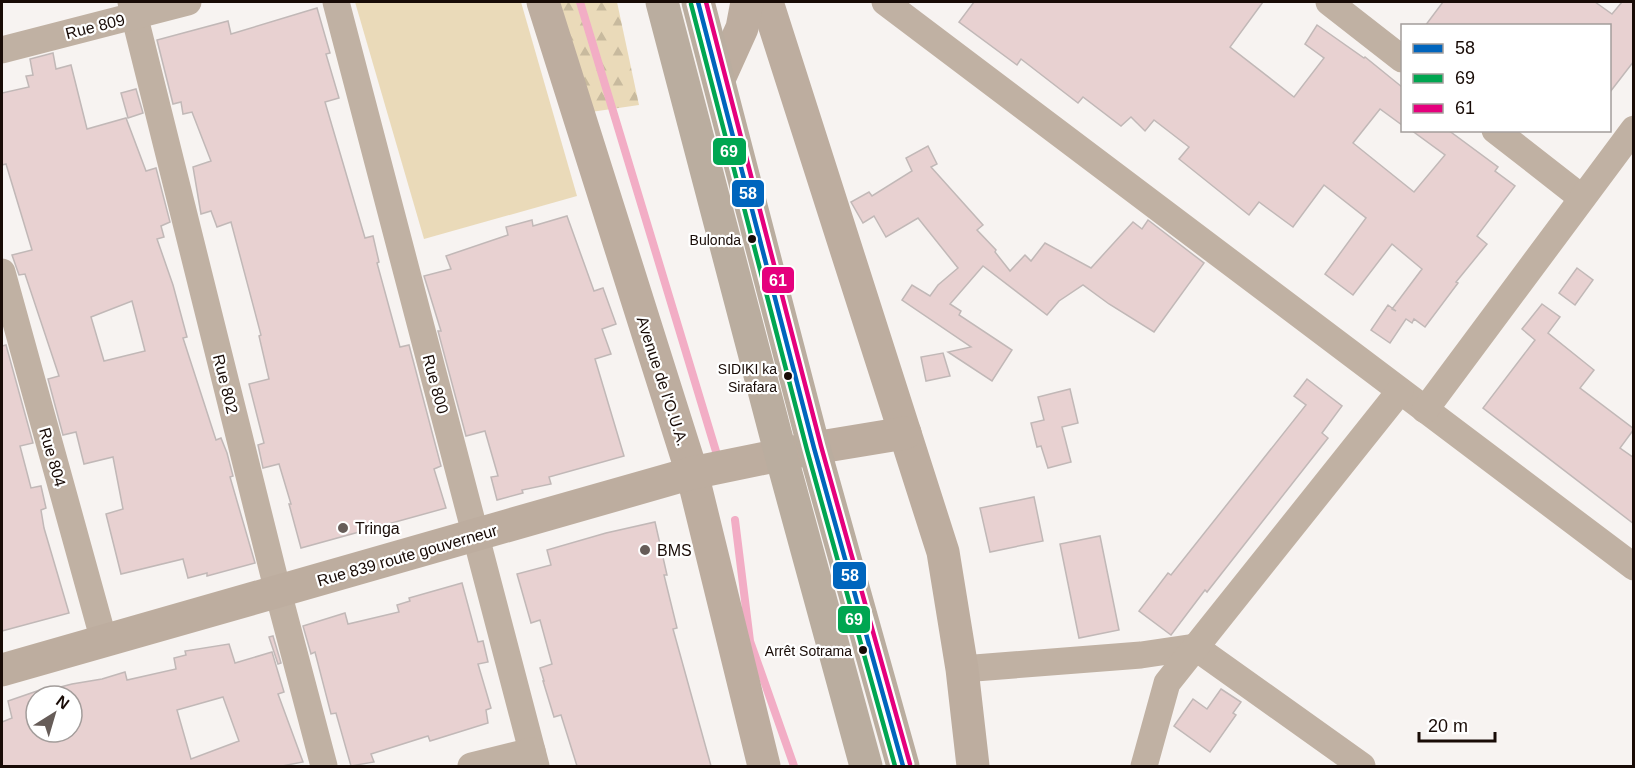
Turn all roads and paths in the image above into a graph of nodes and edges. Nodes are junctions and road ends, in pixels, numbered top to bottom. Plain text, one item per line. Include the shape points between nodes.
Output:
1 (188, 2) edge
2 (336, 2) edge
3 (543, 2) edge
4 (662, 2) edge
5 (698, 2) edge
6 (747, 2) edge
7 (767, 2) edge
8 (885, 2) edge
9 (1329, 2) edge
10 (133, 9) edge
11 (2, 50) edge
12 (1401, 58) edge
13 (719, 79) junction
14 (1634, 129) edge
15 (1498, 132) edge
16 (1582, 198) junction
17 (2, 273) edge
18 (1400, 391) junction
19 (1425, 410) junction
20 (905, 433) junction
21 (814, 448) junction
22 (781, 454) junction
23 (692, 473) junction
24 (476, 535) junction
25 (1634, 567) edge
26 (278, 592) junction
27 (104, 640) junction
28 (1196, 647) junction
29 (962, 669) junction
30 (2, 670) edge
31 (534, 759) edge
32 (324, 766) edge
33 (471, 766) edge
34 (764, 766) edge
35 (866, 766) edge
36 (903, 766) edge
37 (973, 766) edge
38 (1144, 766) edge
39 (1362, 766) edge

1 - 10 street, Rue 809
2 - 24 street, Rue 800
3 - 23 street, Avenue de l'O.U.A.
4 - 22 highway
5 - 13 highway
6 - 13 street via 742,28
7 - 20 street
8 - 18 street
9 - 12 street
10 - 11 street, Rue 809
10 - 26 street, Rue 802
13 - 21 highway
14 - 16 street
15 - 16 street
16 - 19 street
17 - 27 street, Rue 804
18 - 19 street
18 - 28 street
19 - 25 street
20 - 21 street, Rue 839 route gouverneur
20 - 29 street via 943,552
21 - 22 street, Rue 839 route gouverneur
21 - 36 highway
22 - 23 street, Rue 839 route gouverneur
22 - 35 highway
23 - 24 street, Rue 839 route gouverneur
23 - 34 street, Avenue de l'O.U.A.
24 - 26 street, Rue 839 route gouverneur
24 - 31 street, Rue 800
26 - 27 street, Rue 839 route gouverneur
26 - 32 street, Rue 802
27 - 30 street, Rue 839 route gouverneur
28 - 29 street
28 - 38 street via 1167,683
28 - 39 street
29 - 37 street
31 - 33 street

